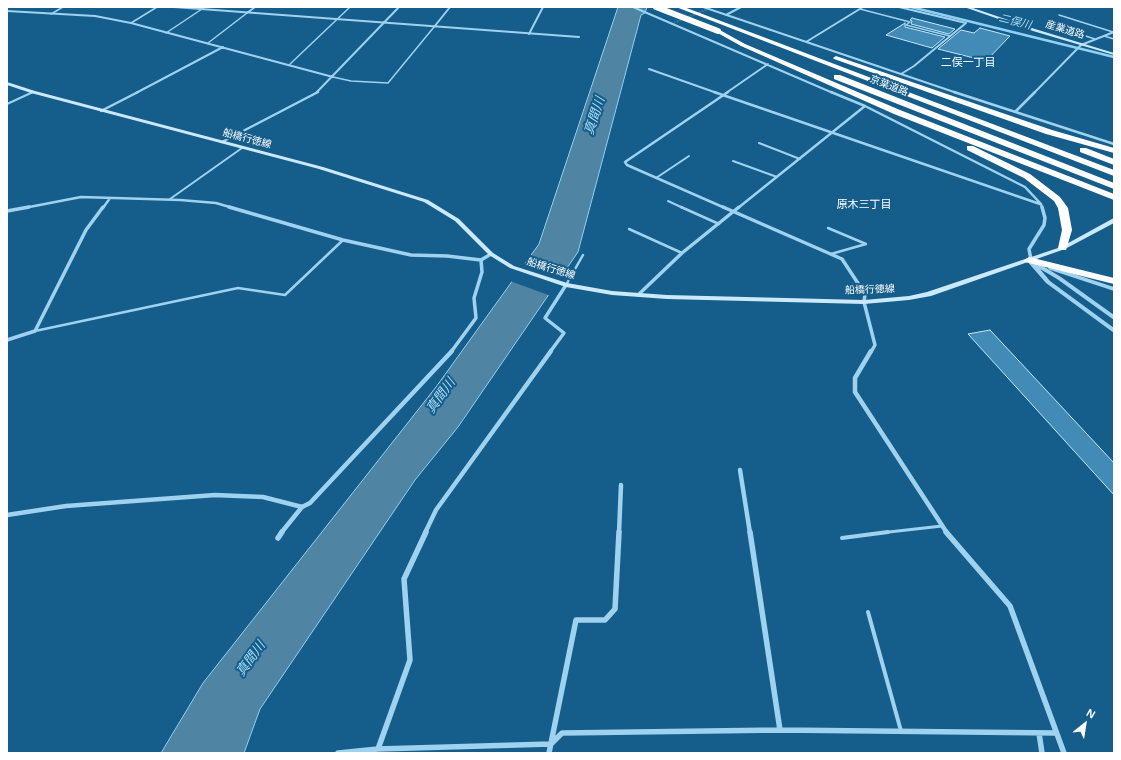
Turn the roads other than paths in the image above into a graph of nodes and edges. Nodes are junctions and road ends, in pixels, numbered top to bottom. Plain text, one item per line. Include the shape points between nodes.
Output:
1 (63, 7) edge
2 (157, 7) edge
3 (174, 7) edge
4 (204, 7) edge
5 (255, 7) edge
6 (350, 7) edge
7 (399, 7) edge
8 (450, 7) edge
9 (543, 7) edge
10 (633, 7) edge
11 (656, 7) edge
12 (679, 7) edge
13 (684, 7) edge
14 (703, 7) edge
15 (740, 7) edge
16 (864, 7) edge
17 (899, 7) edge
18 (966, 7) edge
19 (905, 8) edge
20 (201, 9) junction
21 (860, 9) junction
22 (7, 10) edge
23 (247, 13) junction
24 (50, 14) junction
25 (726, 15) junction
26 (1059, 15) dead end
27 (338, 20) junction
28 (131, 23) junction
29 (384, 23) junction
30 (1051, 25) dead end
31 (434, 27) junction
32 (718, 31) junction
33 (1113, 32) edge
34 (166, 33) junction
35 (530, 34) junction
36 (950, 36) junction
37 (1104, 36) junction
38 (579, 37) dead end
39 (1095, 39) junction
40 (1114, 39) edge
41 (806, 42) junction
42 (208, 43) junction
43 (1080, 45) junction
44 (223, 47) junction
45 (1114, 54) edge
46 (844, 61) junction
47 (768, 64) junction
48 (289, 65) junction
49 (649, 69) dead end
50 (901, 74) junction
51 (333, 77) junction
52 (7, 83) edge
53 (33, 92) junction
54 (725, 94) junction
55 (7, 104) edge
56 (865, 106) junction
57 (101, 111) junction
58 (897, 112) junction
59 (1015, 112) junction
60 (833, 132) junction
61 (222, 142) junction
62 (759, 143) dead end
63 (1114, 144) edge
64 (242, 148) junction
65 (1114, 151) edge
66 (689, 156) dead end
67 (800, 158) junction
68 (733, 161) dead end
69 (1114, 162) edge
70 (1114, 173) edge
71 (777, 177) junction
72 (656, 178) junction
73 (1114, 186) edge
74 (1114, 197) edge
75 (110, 198) junction
76 (170, 199) junction
77 (668, 201) dead end
78 (1041, 204) junction
79 (7, 211) edge
80 (733, 212) junction
81 (1114, 220) edge
82 (719, 224) junction
83 (629, 228) dead end
84 (828, 228) dead end
85 (343, 240) junction
86 (1063, 248) junction
87 (491, 254) junction
88 (682, 254) junction
89 (831, 254) junction
90 (583, 255) dead end
91 (481, 260) junction
92 (1029, 260) junction
93 (1114, 281) edge
94 (564, 284) junction
95 (1114, 289) edge
96 (638, 296) junction
97 (864, 302) junction
98 (1114, 318) edge
99 (35, 331) junction
100 (1114, 331) edge
101 (7, 340) edge
102 (740, 470) dead end
103 (621, 485) dead end
104 (302, 506) junction
105 (7, 515) edge
106 (942, 526) junction
107 (278, 538) dead end
108 (842, 538) dead end
109 (868, 612) dead end
110 (780, 730) junction
111 (901, 731) junction
112 (1039, 733) junction
113 (1056, 733) junction
114 (551, 744) junction
115 (378, 749) junction
116 (338, 753) edge
117 (549, 753) edge
118 (1042, 753) edge
119 (1064, 753) edge

1 - 24 lane
2 - 28 lane
3 - 20 street
4 - 20 lane
5 - 23 street
6 - 27 lane
7 - 29 street
8 - 31 street
9 - 35 street
10 - 47 street
11 - 32 highway, 京葉道路, bridge
12 - 70 highway, 京葉道路
13 - 46 highway
14 - 25 street
15 - 25 street
16 - 21 street
17 - 19 street
18 - 43 main road, 産業道路
19 - 36 street via 966,23
20 - 23 street
20 - 34 lane
21 - 36 lane via 910,22 906,25
21 - 41 street
22 - 24 street
23 - 27 street
23 - 42 lane
24 - 28 street via 95,16
25 - 41 street
26 - 33 lane
27 - 29 street
27 - 48 lane
28 - 34 street
29 - 31 street
29 - 51 street
30 - 39 lane
31 - 35 street
31 - 51 lane via 388,83 351,81
32 - 58 highway
32 - 73 highway, 京葉道路
33 - 37 street
34 - 42 street
35 - 38 street
36 - 50 street
37 - 39 street
37 - 40 lane
39 - 43 street
41 - 50 street
42 - 44 street
43 - 45 main road, 産業道路
43 - 59 street
44 - 48 street
44 - 57 street
46 - 65 highway via 1049,132
46 - 69 highway
47 - 54 street
47 - 56 street
48 - 51 street
49 - 54 street
50 - 59 street
51 - 61 street via 319,91
52 - 53 main road, 船橋行徳線
53 - 55 lane
53 - 57 main road, 船橋行徳線
54 - 60 street
54 - 72 street via 625,162
56 - 60 street
56 - 78 street via 1026,187
57 - 61 main road, 船橋行徳線
58 - 74 highway
58 - 86 highway via 1027,176 1042,186 1063,208 1067,230
59 - 63 street
60 - 67 street
60 - 78 street
61 - 64 main road, 船橋行徳線
62 - 67 lane
64 - 76 lane
64 - 87 main road, 船橋行徳線 via 358,179 426,201 457,220
66 - 72 lane
67 - 71 street
68 - 71 lane
71 - 80 street
72 - 80 street
75 - 76 street
75 - 79 street via 82,197
75 - 99 street via 86,230
76 - 85 street via 216,204
77 - 82 lane
78 - 92 street via 1044,225 1029,249
80 - 82 street
80 - 89 street
81 - 86 main road, 船橋行徳線
82 - 88 street
83 - 88 lane
84 - 89 lane via 866,244
85 - 91 street via 411,255
85 - 99 lane via 284,295 238,288
86 - 92 main road, 船橋行徳線
87 - 91 street
87 - 94 main road, 船橋行徳線 via 519,270
88 - 96 street
89 - 97 street via 846,263 865,294
90 - 94 lane
91 - 104 street via 482,272 474,298 476,318 452,353 310,503
92 - 93 highway
92 - 95 street
92 - 97 main road, 船橋行徳線 via 928,294
92 - 98 street via 1059,278
92 - 100 street via 1048,282
94 - 96 main road, 船橋行徳線
94 - 115 street via 546,318 564,333 436,510 404,579 410,660
96 - 97 main road, 船橋行徳線
97 - 106 street via 875,345 855,378 855,392
99 - 101 street
102 - 110 street
103 - 114 street via 615,609 605,620 576,620
104 - 105 street via 263,497 215,495 66,506
104 - 107 street
106 - 108 lane
106 - 113 street via 1010,606
109 - 111 lane
110 - 111 street
110 - 114 street via 562,733
111 - 112 street
112 - 113 street
112 - 118 street
113 - 119 street
114 - 115 street
114 - 117 street
115 - 116 street

